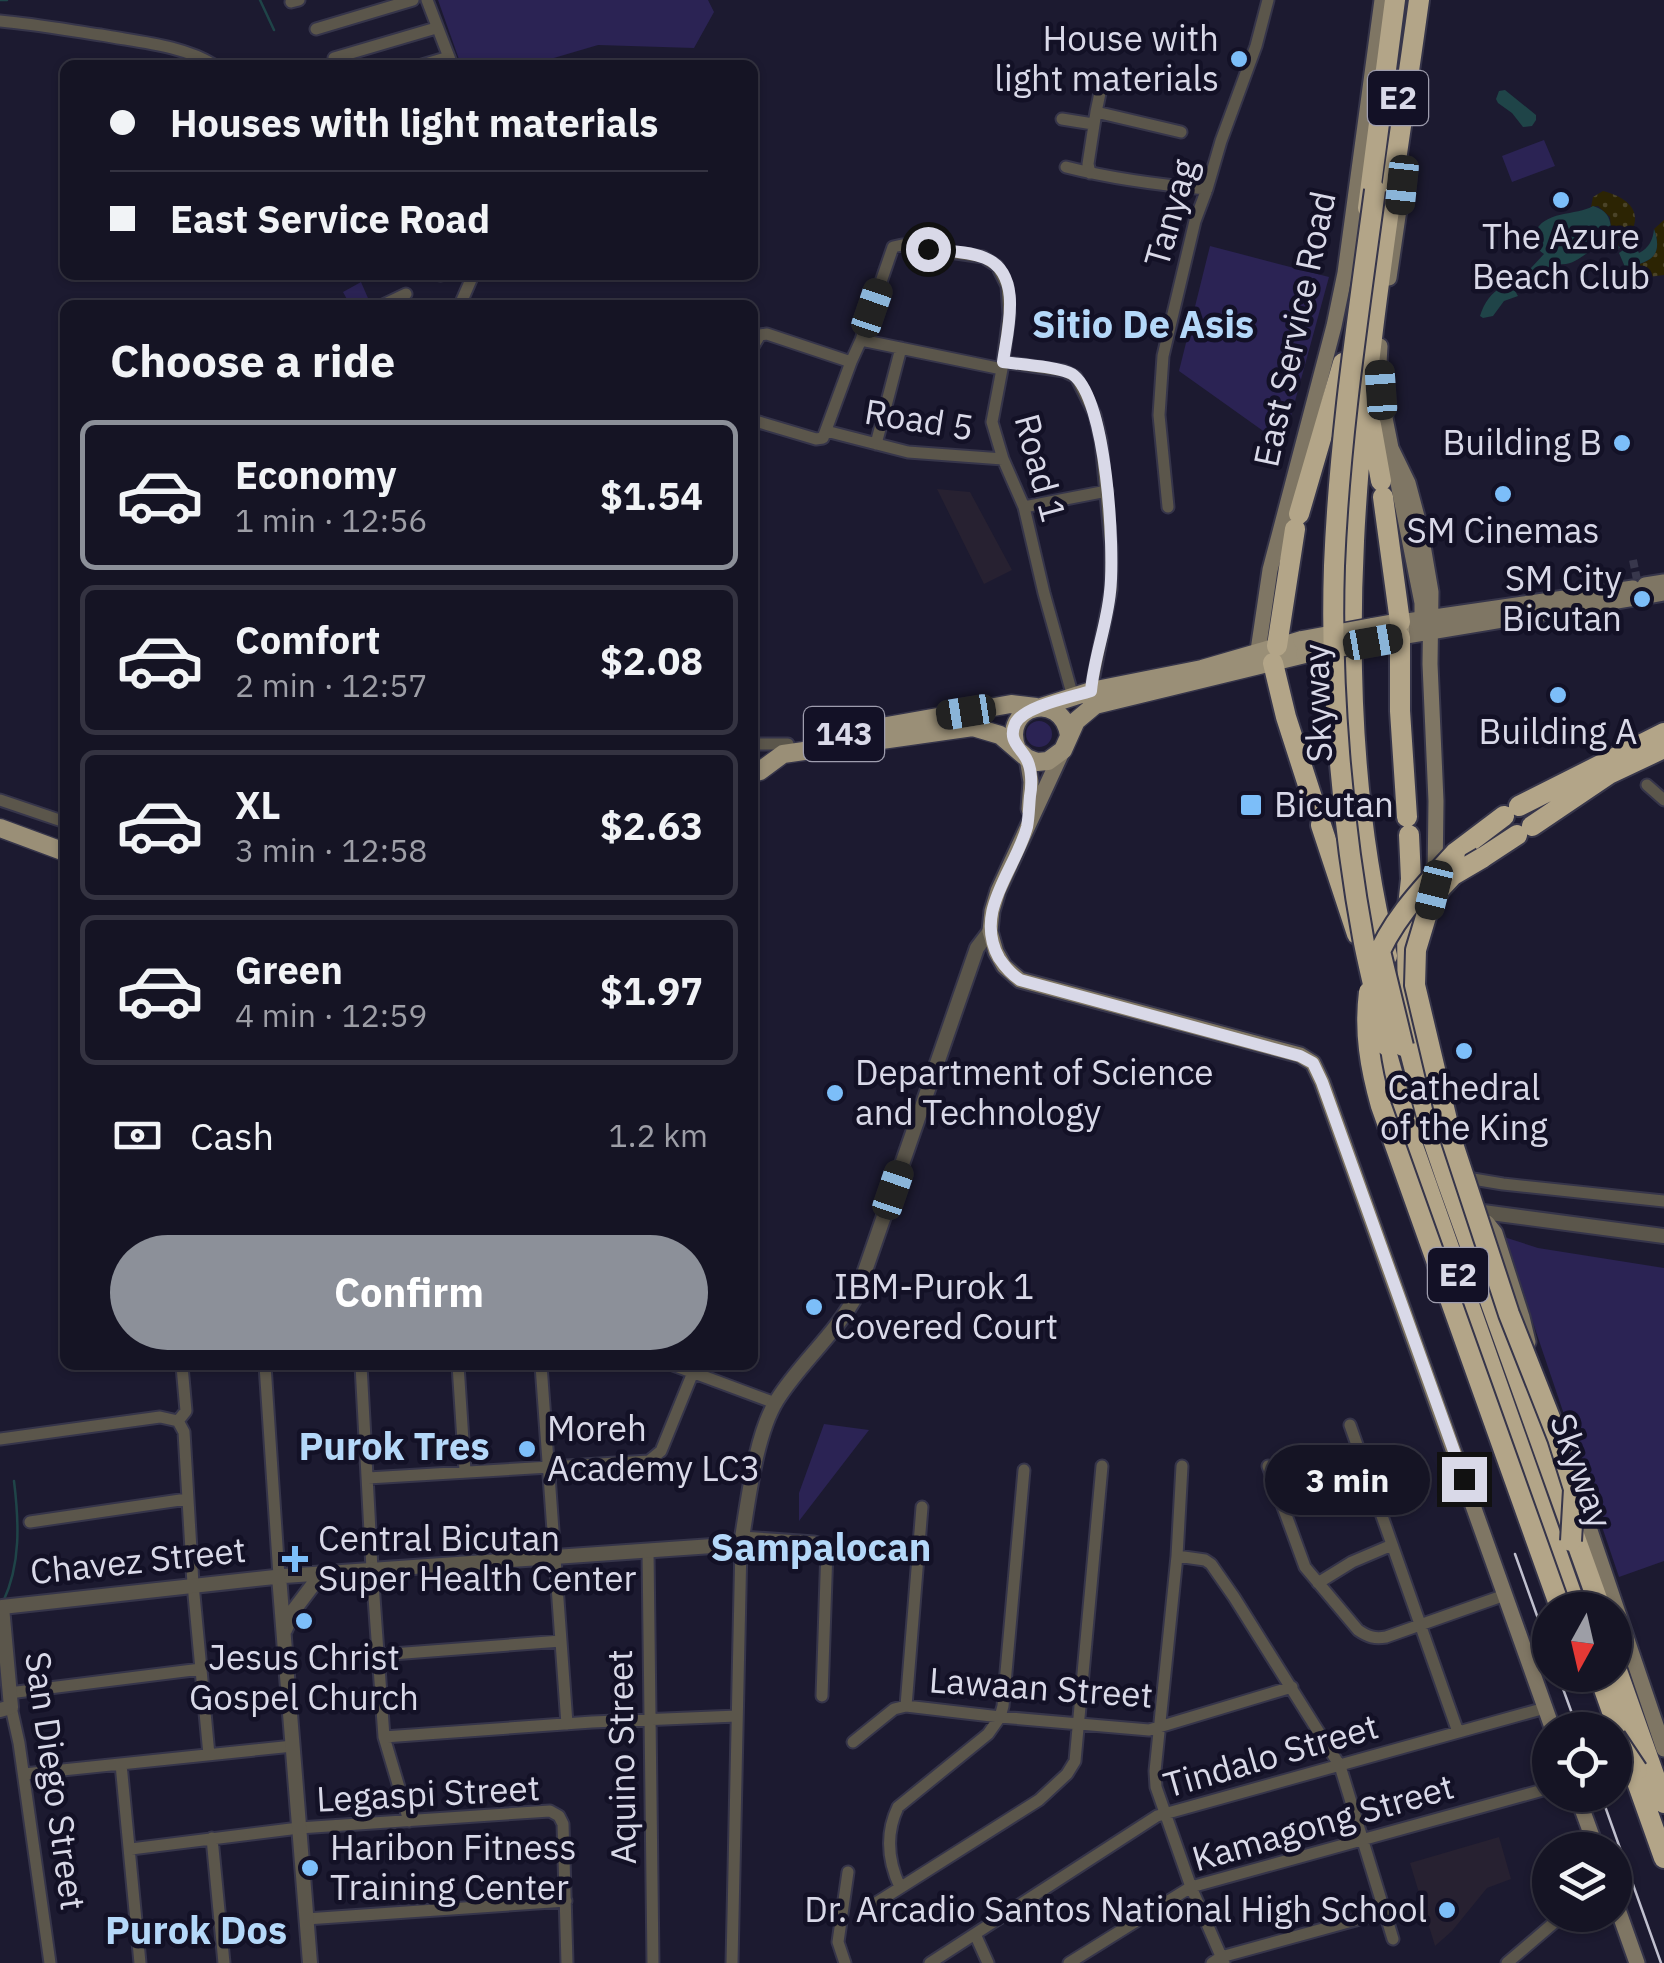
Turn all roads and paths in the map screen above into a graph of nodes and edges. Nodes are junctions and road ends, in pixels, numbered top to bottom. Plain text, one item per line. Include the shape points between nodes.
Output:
1 (413, 0) edge
2 (427, 0) edge
3 (1268, 0) edge
4 (1382, 0) edge
5 (1398, 0) edge
6 (1415, 0) edge
7 (1428, 0) edge
8 (0, 21) edge
9 (436, 28) junction
10 (316, 29) dead end
11 (334, 58) dead end
12 (206, 60) edge
13 (450, 60) edge
14 (1100, 94) dead end
15 (1094, 118) junction
16 (1062, 119) dead end
17 (1181, 132) dead end
18 (1066, 167) dead end
19 (1090, 173) junction
20 (1207, 189) junction
21 (406, 294) dead end
22 (393, 300) edge
23 (758, 338) edge
24 (862, 340) junction
25 (901, 348) junction
26 (851, 362) junction
27 (1343, 363) junction
28 (1003, 366) junction
29 (1368, 373) junction
30 (758, 421) edge
31 (824, 435) junction
32 (876, 444) junction
33 (1003, 459) junction
34 (1107, 491) junction
35 (1024, 507) junction
36 (1168, 507) dead end
37 (1664, 582) edge
38 (1640, 592) junction
39 (1664, 593) edge
40 (1474, 624) junction
41 (1417, 626) junction
42 (1266, 657) junction
43 (1430, 664) junction
44 (1082, 694) junction
45 (1038, 707) junction
46 (1664, 736) edge
47 (1066, 743) junction
48 (758, 744) edge
49 (788, 744) junction
50 (1432, 746) junction
51 (1664, 748) edge
52 (1022, 754) junction
53 (758, 759) edge
54 (758, 771) edge
55 (1647, 785) dead end
56 (0, 800) edge
57 (1664, 800) edge
58 (0, 819) edge
59 (60, 820) edge
60 (1026, 827) junction
61 (0, 828) edge
62 (60, 840) edge
63 (60, 850) edge
64 (1434, 885) junction
65 (990, 931) junction
66 (1358, 936) junction
67 (1408, 1044) junction
68 (1473, 1179) junction
69 (1664, 1201) edge
70 (1485, 1217) junction
71 (1664, 1236) edge
72 (182, 1370) edge
73 (265, 1370) edge
74 (361, 1370) edge
75 (458, 1370) edge
76 (541, 1370) edge
77 (694, 1370) edge
78 (696, 1370) edge
79 (775, 1403) junction
80 (178, 1420) junction
81 (1350, 1425) dead end
82 (0, 1440) edge
83 (548, 1466) junction
84 (1102, 1466) dead end
85 (1182, 1466) dead end
86 (1268, 1466) dead end
87 (1024, 1470) dead end
88 (465, 1471) junction
89 (368, 1478) junction
90 (187, 1499) junction
91 (922, 1507) dead end
92 (30, 1522) dead end
93 (742, 1541) junction
94 (1571, 1541) junction
95 (1392, 1545) junction
96 (648, 1551) junction
97 (1177, 1556) junction
98 (555, 1557) junction
99 (372, 1569) junction
100 (322, 1573) junction
101 (280, 1576) junction
102 (1318, 1583) junction
103 (193, 1584) junction
104 (1555, 1592) edge
105 (1573, 1592) edge
106 (1573, 1592) edge
107 (1591, 1592) edge
108 (1592, 1592) edge
109 (1505, 1594) junction
110 (2, 1605) edge
111 (1420, 1624) junction
112 (284, 1631) junction
113 (560, 1640) junction
114 (378, 1655) junction
115 (201, 1669) junction
116 (1292, 1688) junction
117 (1608, 1692) edge
118 (1608, 1692) edge
119 (1625, 1692) edge
120 (1630, 1692) edge
121 (822, 1696) dead end
122 (7, 1703) edge
123 (906, 1706) junction
124 (1545, 1708) junction
125 (1546, 1712) edge
126 (737, 1716) junction
127 (1000, 1717) junction
128 (648, 1719) junction
129 (567, 1724) junction
130 (1079, 1724) junction
131 (1159, 1728) junction
132 (1458, 1732) junction
133 (384, 1737) junction
134 (853, 1742) dead end
135 (293, 1746) junction
136 (1664, 1749) edge
137 (209, 1755) junction
138 (1632, 1762) edge
139 (122, 1764) junction
140 (1340, 1766) junction
141 (1637, 1770) junction
142 (24, 1774) junction
143 (1664, 1786) edge
144 (1532, 1793) edge
145 (1664, 1803) edge
146 (1166, 1814) junction
147 (409, 1821) junction
148 (300, 1828) junction
149 (212, 1838) junction
150 (1364, 1838) junction
151 (1664, 1845) edge
152 (130, 1849) junction
153 (1664, 1858) edge
154 (848, 1872) dead end
155 (1191, 1886) junction
156 (900, 1887) junction
157 (566, 1900) junction
158 (865, 1910) dead end
159 (1385, 1912) junction
160 (306, 1919) junction
161 (1543, 1932) edge
162 (1626, 1932) edge
163 (975, 1934) junction
164 (1394, 1939) dead end
165 (1219, 1961) edge
166 (50, 1963) edge
167 (140, 1963) edge
168 (224, 1963) edge
169 (310, 1963) edge
170 (567, 1963) edge
171 (653, 1963) edge
172 (732, 1963) edge
173 (845, 1963) edge
174 (930, 1963) edge
175 (988, 1963) edge
176 (1069, 1963) edge
177 (1507, 1963) edge
178 (1637, 1963) edge

1 - 10 street
2 - 9 street
3 - 20 street, Tanyag
4 - 42 main road, East Service Road via 1345,273 1270,570
5 - 27 highway, E2
5 - 105 highway, Skyway / E2, bridge via 1338,492 1335,686 1347,830 1368,960 1412,1129
6 - 29 highway, E2
6 - 94 highway, Skyway / E2, bridge via 1368,317 1353,475 1348,686 1358,828 1377,940 1430,1140
7 - 41 main road via 1379,363 1390,444 1420,528 1431,592
8 - 12 street via 159,45
9 - 11 street
9 - 13 street
14 - 15 street
15 - 16 street
15 - 17 street
15 - 19 street
18 - 19 street
19 - 20 street
20 - 36 street, Tanyag via 1163,356 1159,415
21 - 22 street
23 - 26 street via 767,334
24 - 25 street
24 - 26 street, Road 1
24 - 28 street, Road 1 via 893,248 976,256 998,266 1007,286
25 - 28 street
25 - 32 street
26 - 31 street, Road 1
27 - 42 highway
27 - 66 highway, E2 via 1327,569 1328,688
28 - 33 street, Road 1 via 992,422
28 - 34 street via 1076,377 1095,415
29 - 41 highway via 1382,490
29 - 67 highway, E2 via 1353,570 1356,756 1374,902
30 - 31 street, Road 5
31 - 32 street, Road 5
32 - 33 street, Road 5
33 - 35 street, Road 1
34 - 35 street
34 - 44 street via 1111,590
35 - 44 street, Road 1 via 1044,593
37 - 38 main road
38 - 39 main road
38 - 40 main road
38 - 41 main road
40 - 41 main road
40 - 43 main road via 1443,642
41 - 42 main road, bridge
41 - 43 main road
41 - 50 main road
41 - 67 highway via 1400,711 1411,879
42 - 44 main road, 143
42 - 47 main road via 1096,705 1076,721
42 - 66 highway
43 - 50 main road
44 - 45 main road, 143
45 - 47 main road via 1063,718
45 - 49 main road, 143 via 1011,704
45 - 52 main road via 1016,722 1014,740
46 - 64 street
46 - 104 highway, bridge via 1512,811 1455,853 1384,940 1370,981 1366,1035 1381,1106
47 - 52 main road via 1048,761
47 - 60 main road
48 - 49 street
49 - 53 main road, 143
50 - 64 main road
51 - 94 highway, bridge via 1608,774 1453,874 1420,930 1414,967 1452,1141 1574,1489
52 - 54 main road, 143 via 1000,735 958,727 783,754
52 - 60 main road via 1031,792
55 - 57 street
56 - 59 street
58 - 62 main road
60 - 65 main road via 994,902
61 - 63 main road
64 - 68 main road via 1420,949 1421,992
65 - 79 street via 977,948 856,1294
65 - 109 main road via 1004,966 1020,980 1313,1063
66 - 106 highway, E2 via 1412,1146
67 - 108 highway, E2 via 1446,1178
68 - 69 street
68 - 70 main road
70 - 71 street
70 - 136 main road
72 - 80 street via 186,1410
73 - 101 street
74 - 89 street
75 - 88 street
76 - 83 street
77 - 83 street via 654,1459
78 - 79 street
79 - 93 street
80 - 82 street
80 - 90 street
81 - 95 street
83 - 88 street
83 - 98 street
84 - 130 street
85 - 97 street
86 - 102 street via 1299,1556
87 - 127 street
88 - 89 street
89 - 99 street
90 - 92 street
90 - 103 street
91 - 123 street
93 - 96 street, Chavez Street
93 - 121 street via 827,1548
93 - 126 street
94 - 107 highway, Skyway / E2
95 - 102 street
95 - 111 street
96 - 98 street, Chavez Street
96 - 128 street, Aquino Street
97 - 116 street via 1211,1564
97 - 131 street
98 - 99 street, Chavez Street
98 - 113 street
99 - 100 street, Chavez Street
99 - 114 street
100 - 101 street, Chavez Street
100 - 112 street
101 - 103 street, Chavez Street
101 - 112 street
102 - 111 street via 1367,1636
103 - 110 street, Chavez Street
103 - 115 street
109 - 111 street
109 - 124 main road
110 - 122 street, San Diego Street
111 - 132 street
112 - 135 street
113 - 114 street
113 - 129 street
114 - 133 street
115 - 122 street
115 - 137 street
116 - 131 street, Lawaan Street
116 - 140 street
117 - 141 highway, bridge
118 - 153 highway
119 - 145 highway
120 - 143 highway
122 - 142 street, San Diego Street
123 - 127 street, Lawaan Street
123 - 134 street, Lawaan Street
124 - 125 main road
124 - 132 street, Tindalo Street
126 - 128 street
126 - 172 street
127 - 130 street, Lawaan Street
127 - 156 street via 898,1807 889,1853
128 - 129 street
128 - 171 street, Aquino Street
129 - 133 street
130 - 131 street, Lawaan Street
130 - 156 street via 1075,1761 1040,1800
131 - 146 street via 1156,1787
132 - 140 street, Tindalo Street
133 - 147 street
135 - 137 street
135 - 148 street
137 - 139 street
138 - 141 highway, bridge
139 - 142 street
139 - 152 street
140 - 146 street, Tindalo Street
140 - 150 street
141 - 151 highway
142 - 166 street, San Diego Street
144 - 150 street, Kamagong Street
146 - 155 street
146 - 163 street, Tindalo Street
147 - 148 street, Legaspi Street
147 - 157 street, Legaspi Street via 550,1811 564,1824
148 - 149 street, Legaspi Street
148 - 160 street
149 - 152 street, Legaspi Street
149 - 168 street
150 - 155 street, Kamagong Street
150 - 159 street
152 - 167 street
154 - 173 street via 838,1942
155 - 165 street
155 - 176 street, Kamagong Street
156 - 158 street
157 - 160 street
157 - 170 street
159 - 164 street
159 - 165 street
160 - 169 street
161 - 177 street
162 - 178 main road
163 - 174 street, Tindalo Street
163 - 175 street

